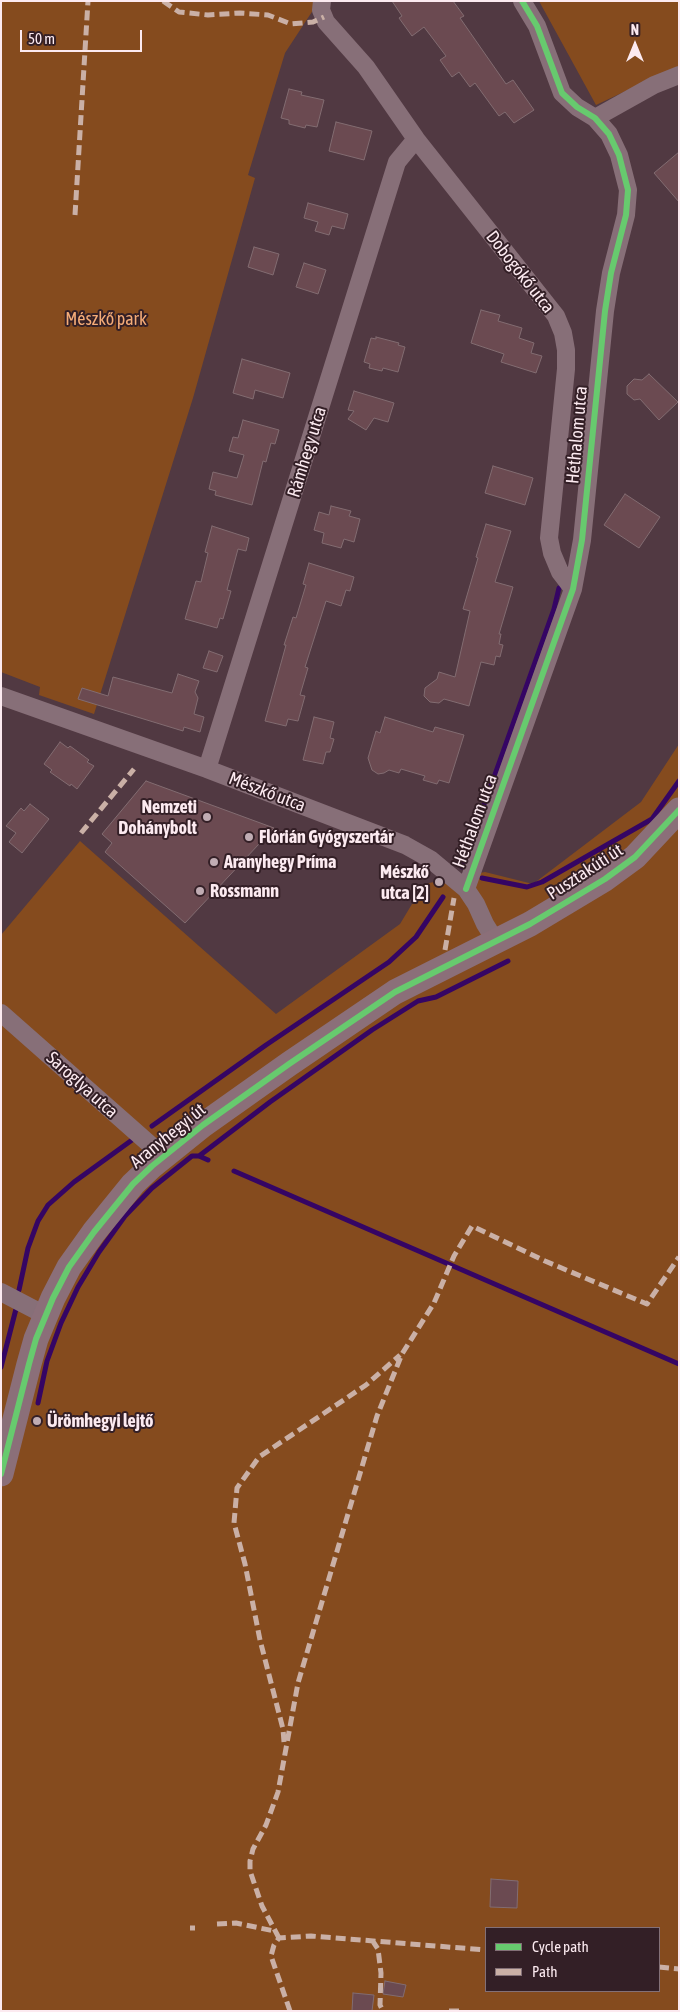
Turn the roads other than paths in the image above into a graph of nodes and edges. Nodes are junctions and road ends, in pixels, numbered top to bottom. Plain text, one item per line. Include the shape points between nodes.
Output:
1 (322, 1) edge
2 (522, 1) edge
3 (679, 75) edge
4 (595, 118) junction
5 (416, 139) junction
6 (573, 589) junction
7 (1, 696) edge
8 (207, 769) junction
9 (679, 810) edge
10 (466, 889) junction
11 (495, 940) junction
12 (1, 1013) edge
13 (163, 1156) junction
14 (1, 1292) edge
15 (45, 1315) junction
16 (1, 1474) edge

1 - 5 street, Dobogókő utca via 321,10 326,22 366,67
2 - 4 street, Héthalom utca via 537,26 562,93
3 - 4 street
4 - 6 street, Héthalom utca via 610,134 628,190 626,215 605,311 582,540
5 - 6 street, Dobogókő utca via 556,316 563,333 566,369 549,538 560,572
5 - 8 street, Rámhegy utca via 397,162
6 - 10 street, Héthalom utca
7 - 8 street, Mészkő utca
8 - 10 street, Mészkő utca via 405,845 430,859
9 - 11 street, Pusztakúti út via 635,857 605,879 530,924
10 - 11 street, Mészkő utca
11 - 13 street, Aranyhegyi út via 395,992
12 - 13 street, Saroglya utca
13 - 15 street, Aranyhegyi út via 133,1184 90,1238 70,1267
14 - 15 street
15 - 16 street, Aranyhegyi út

